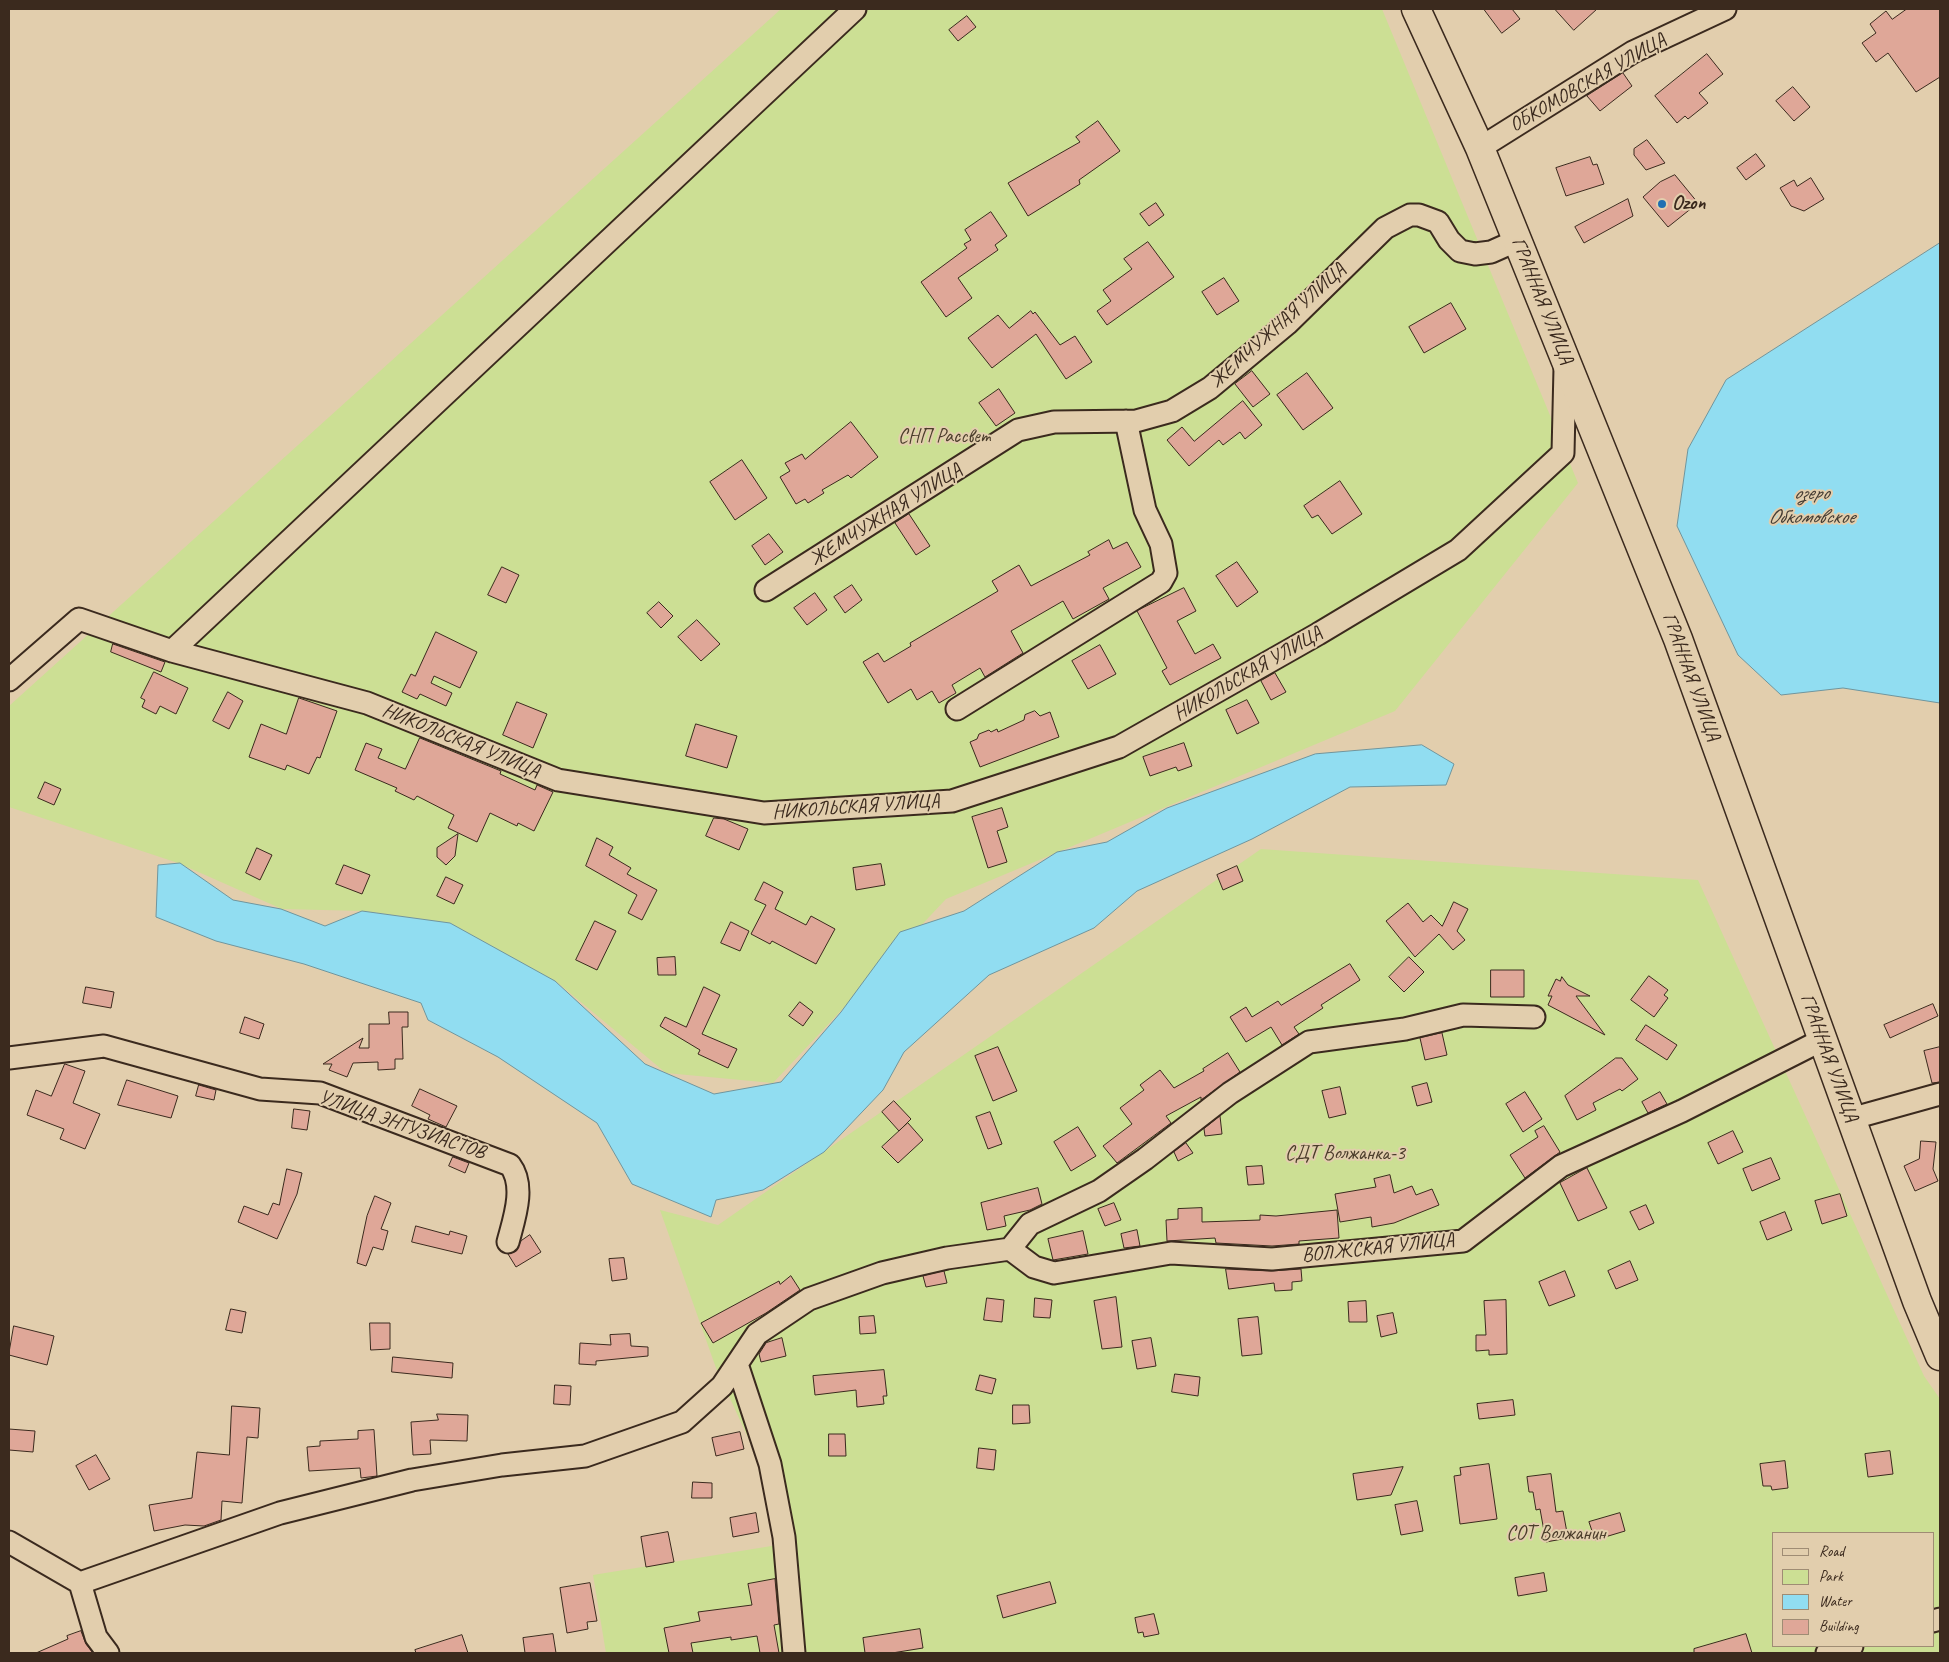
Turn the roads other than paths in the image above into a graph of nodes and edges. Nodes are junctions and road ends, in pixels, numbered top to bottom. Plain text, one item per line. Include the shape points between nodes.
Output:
1 (855, 9) edge
2 (1416, 9) edge
3 (1725, 9) edge
4 (1480, 148) junction
5 (1518, 240) junction
6 (1566, 358) junction
7 (1126, 421) junction
8 (766, 590) dead end
9 (172, 651) junction
10 (9, 680) edge
11 (958, 709) dead end
12 (1534, 1017) dead end
13 (1822, 1040) junction
14 (9, 1058) edge
15 (1940, 1094) edge
16 (1850, 1119) junction
17 (508, 1242) dead end
18 (1010, 1249) junction
19 (1940, 1356) edge
20 (737, 1364) junction
21 (9, 1542) edge
22 (80, 1583) junction
23 (1848, 1647) edge
24 (108, 1653) edge
25 (794, 1653) edge
26 (1827, 1653) edge

1 - 9 street
2 - 4 street, ГРАННАЯ УЛИЦА
3 - 4 street, ОБКОМОВСКАЯ УЛИЦА via 1633,52
4 - 5 street, ГРАННАЯ УЛИЦА
5 - 6 street, ГРАННАЯ УЛИЦА
5 - 7 street, ЖЕМЧУЖНАЯ УЛИЦА via 1491,252 1475,254 1460,251 1438,222 1410,215 1385,228 1288,324 1210,388 1172,411
6 - 9 street, НИКОЛЬСКАЯ УЛИЦА via 1564,453 1458,550 1119,747 952,801 764,813 558,780 368,703
6 - 13 street, ГРАННАЯ УЛИЦА via 1678,639
7 - 8 street, ЖЕМЧУЖНАЯ УЛИЦА via 1054,422 1018,430
7 - 11 street via 1146,510 1160,544 1166,573 1161,582
9 - 10 street, НИКОЛЬСКАЯ УЛИЦА via 79,619
12 - 18 street via 1463,1015 1405,1029 1309,1042 1230,1093 1145,1160 1099,1191 1030,1224
13 - 16 street, ГРАННАЯ УЛИЦА
13 - 18 street, ВОЛЖСКАЯ УЛИЦА via 1682,1111 1562,1166 1463,1241 1272,1259 1171,1253 1054,1273 1034,1267
14 - 17 street, УЛИЦА ЭНТУЗИАСТОВ via 104,1046 260,1089 320,1093 510,1165 517,1182 516,1209
15 - 16 street
16 - 19 street, ГРАННАЯ УЛИЦА
18 - 20 street via 946,1258 882,1273 810,1299 757,1334
20 - 22 street via 722,1386 682,1422 585,1456 412,1480 280,1512
20 - 25 street via 774,1482 784,1537
21 - 22 street
22 - 24 street via 96,1637
23 - 26 street

